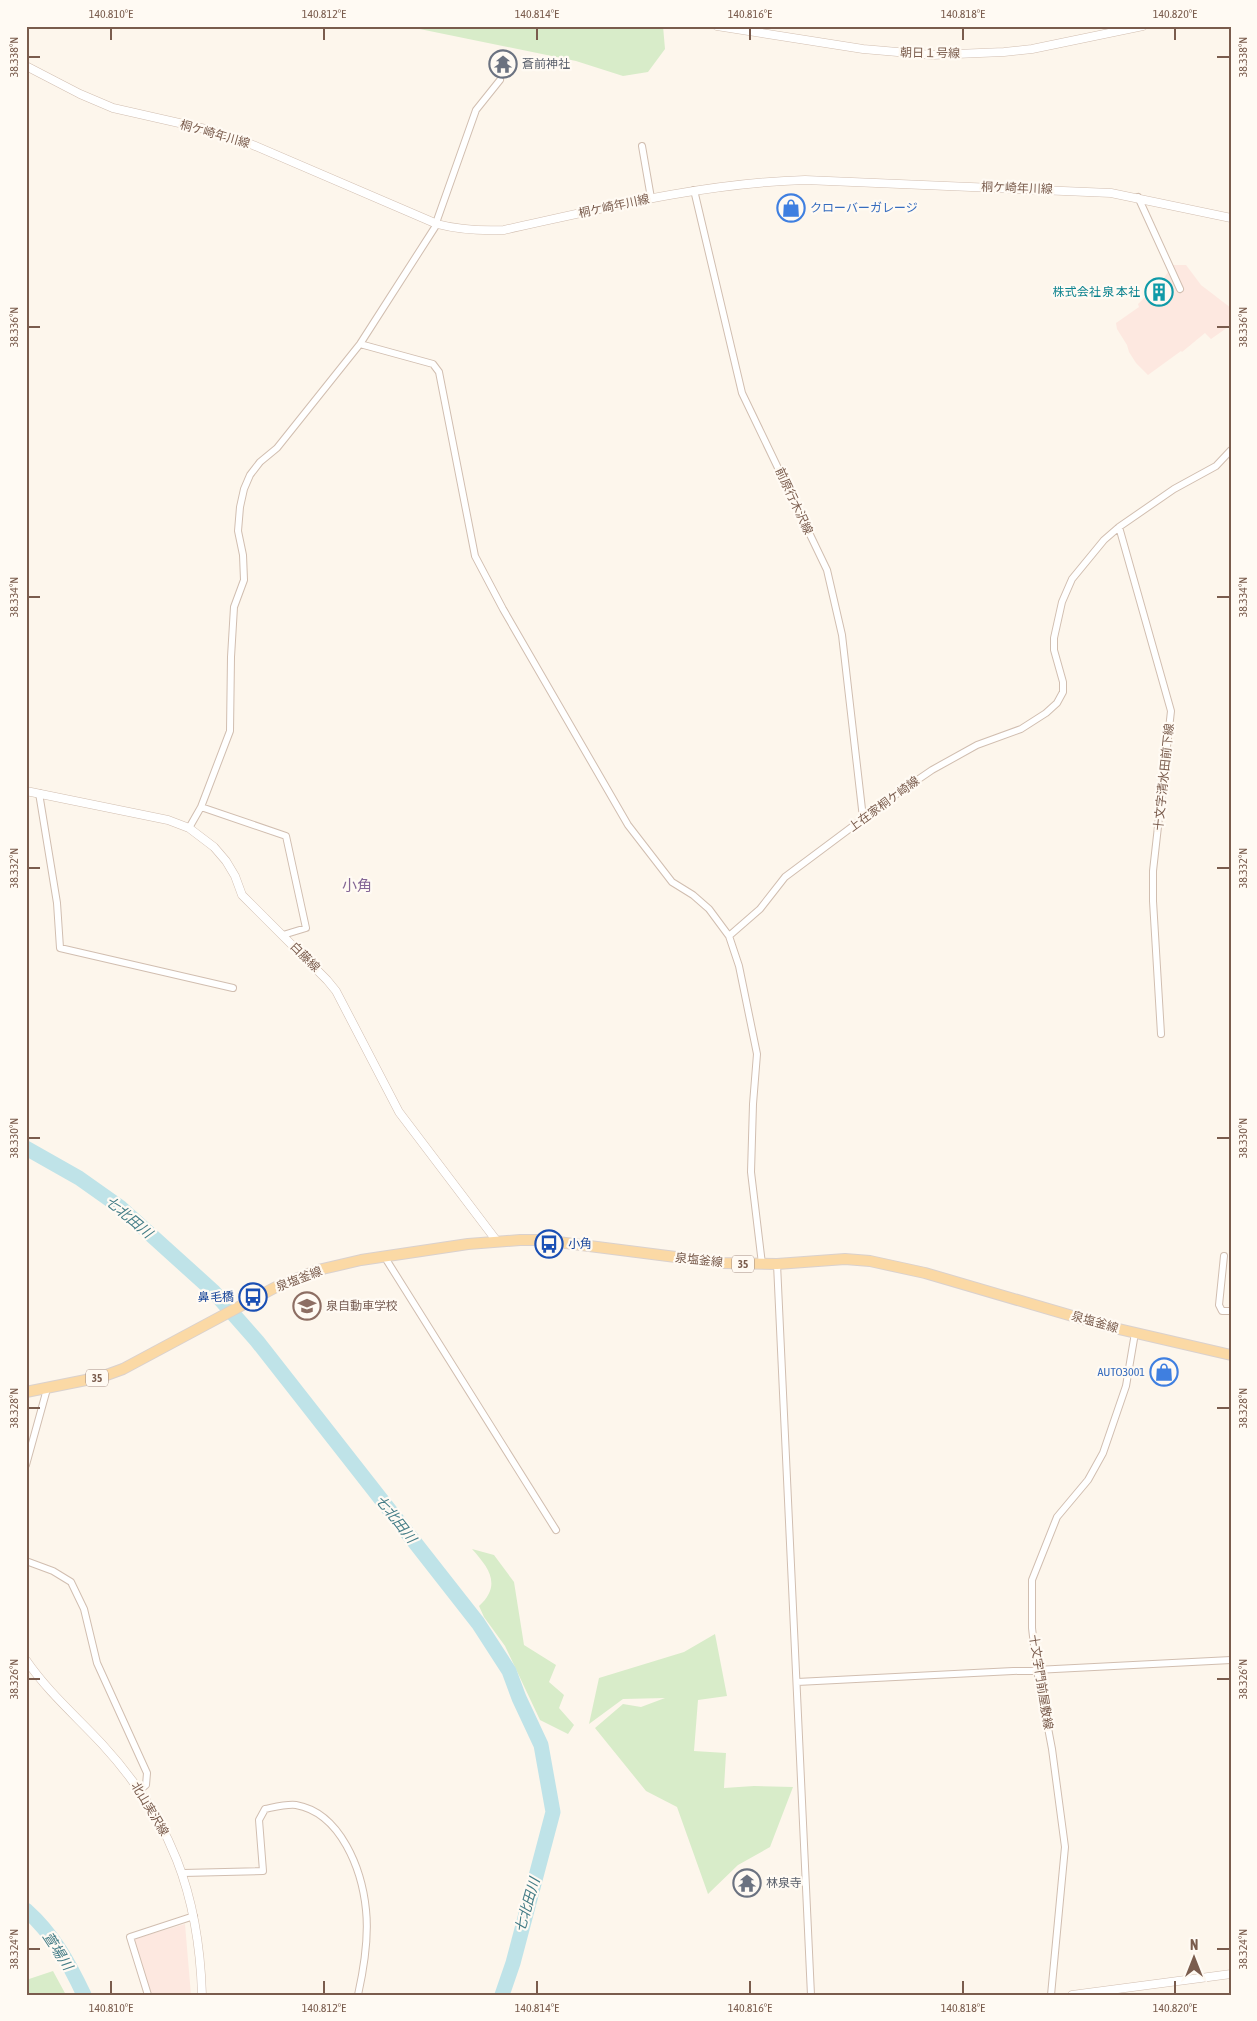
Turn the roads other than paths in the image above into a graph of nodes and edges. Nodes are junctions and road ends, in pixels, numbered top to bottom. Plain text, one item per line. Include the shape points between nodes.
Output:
1 (717, 26) edge
2 (1143, 26) edge
3 (26, 66) edge
4 (500, 80) dead end
5 (642, 146) dead end
6 (694, 190) junction
7 (1138, 197) junction
8 (651, 198) junction
9 (1231, 218) edge
10 (437, 224) junction
11 (1180, 289) dead end
12 (360, 344) junction
13 (1231, 450) edge
14 (1119, 528) junction
15 (26, 791) edge
16 (38, 793) junction
17 (201, 807) junction
18 (863, 818) junction
19 (189, 828) junction
20 (283, 935) junction
21 (729, 936) junction
22 (234, 988) dead end
23 (1161, 1034) dead end
24 (496, 1240) junction
25 (384, 1256) junction
26 (1224, 1256) dead end
27 (762, 1264) junction
28 (777, 1264) junction
29 (1231, 1311) edge
30 (1135, 1333) junction
31 (1231, 1355) edge
32 (47, 1389) junction
33 (26, 1392) edge
34 (26, 1465) edge
35 (556, 1530) dead end
36 (26, 1561) edge
37 (26, 1660) edge
38 (1231, 1660) edge
39 (1037, 1670) junction
40 (797, 1682) junction
41 (140, 1790) junction
42 (183, 1874) junction
43 (194, 1916) junction
44 (1231, 1974) edge
45 (148, 1995) edge
46 (202, 1995) edge
47 (358, 1995) edge
48 (811, 1995) edge
49 (1051, 1995) edge
50 (1072, 1995) edge

1 - 2 street, 朝日１号線 via 863,49 932,55 1032,49
3 - 10 street, 桐ケ崎年川線 via 113,108 210,130 246,142
4 - 10 street via 476,110
5 - 8 street
6 - 7 street, 桐ケ崎年川線 via 806,180 1079,190
6 - 8 street, 桐ケ崎年川線
6 - 18 street, 前原行木沢線 via 742,393 827,570 842,635
7 - 9 street, 桐ケ崎年川線
7 - 11 street
8 - 10 street, 桐ケ崎年川線 via 504,230 477,231
10 - 12 street
12 - 17 street via 277,448 260,462 244,489 238,531 244,580 234,607 230,731
12 - 21 street via 433,364 439,372 475,556 628,825 672,882 710,909
13 - 14 street, 上在家桐ケ崎線 via 1216,466 1174,489
14 - 18 street, 上在家桐ケ崎線 via 1104,540 1072,578 1062,602 1054,638 1063,682 1063,692 1057,703 1020,729 977,745 932,770
14 - 23 street, 十文字清水田前下線 via 1171,711 1153,901
15 - 16 street, 白藤線
16 - 19 street, 白藤線 via 168,820
16 - 22 street via 57,903 60,948
17 - 19 street
17 - 20 street via 286,836 306,928
18 - 21 street, 上在家桐ケ崎線 via 785,877 760,909
19 - 20 street, 白藤線 via 226,861 236,876 242,895
20 - 24 street, 白藤線 via 336,992 399,1112
21 - 27 street via 739,966 757,1054 751,1172
24 - 25 main road, 泉塩釜線 / 35
24 - 27 main road, 泉塩釜線 / 35 via 542,1240 723,1263
25 - 32 main road, 泉塩釜線 / 35 via 318,1270 294,1279 123,1369
25 - 35 street
26 - 29 street via 1219,1305 1222,1311
27 - 28 main road, 泉塩釜線 / 35
28 - 30 main road, 泉塩釜線 / 35 via 845,1259 870,1261 924,1273
28 - 40 street
30 - 31 main road, 泉塩釜線 / 35
30 - 39 street, 十文字門前屋敷線 via 1126,1386 1103,1453 1088,1480 1057,1517 1032,1580 1032,1628
32 - 33 main road, 35
32 - 34 street
36 - 41 street via 54,1571 71,1582 84,1609 97,1664 147,1773 146,1785
37 - 41 street, 北山実沢線 via 56,1699 101,1742
38 - 39 street
39 - 40 street
39 - 49 street, 十文字門前屋敷線 via 1065,1847
40 - 48 street
41 - 42 street, 北山実沢線 via 173,1848
42 - 43 street, 北山実沢線
42 - 47 street via 263,1872 260,1820 265,1809 294,1805 326,1820 344,1840 353,1860 366,1910 367,1929
43 - 45 street via 130,1937
43 - 46 street, 北山実沢線
44 - 50 street

